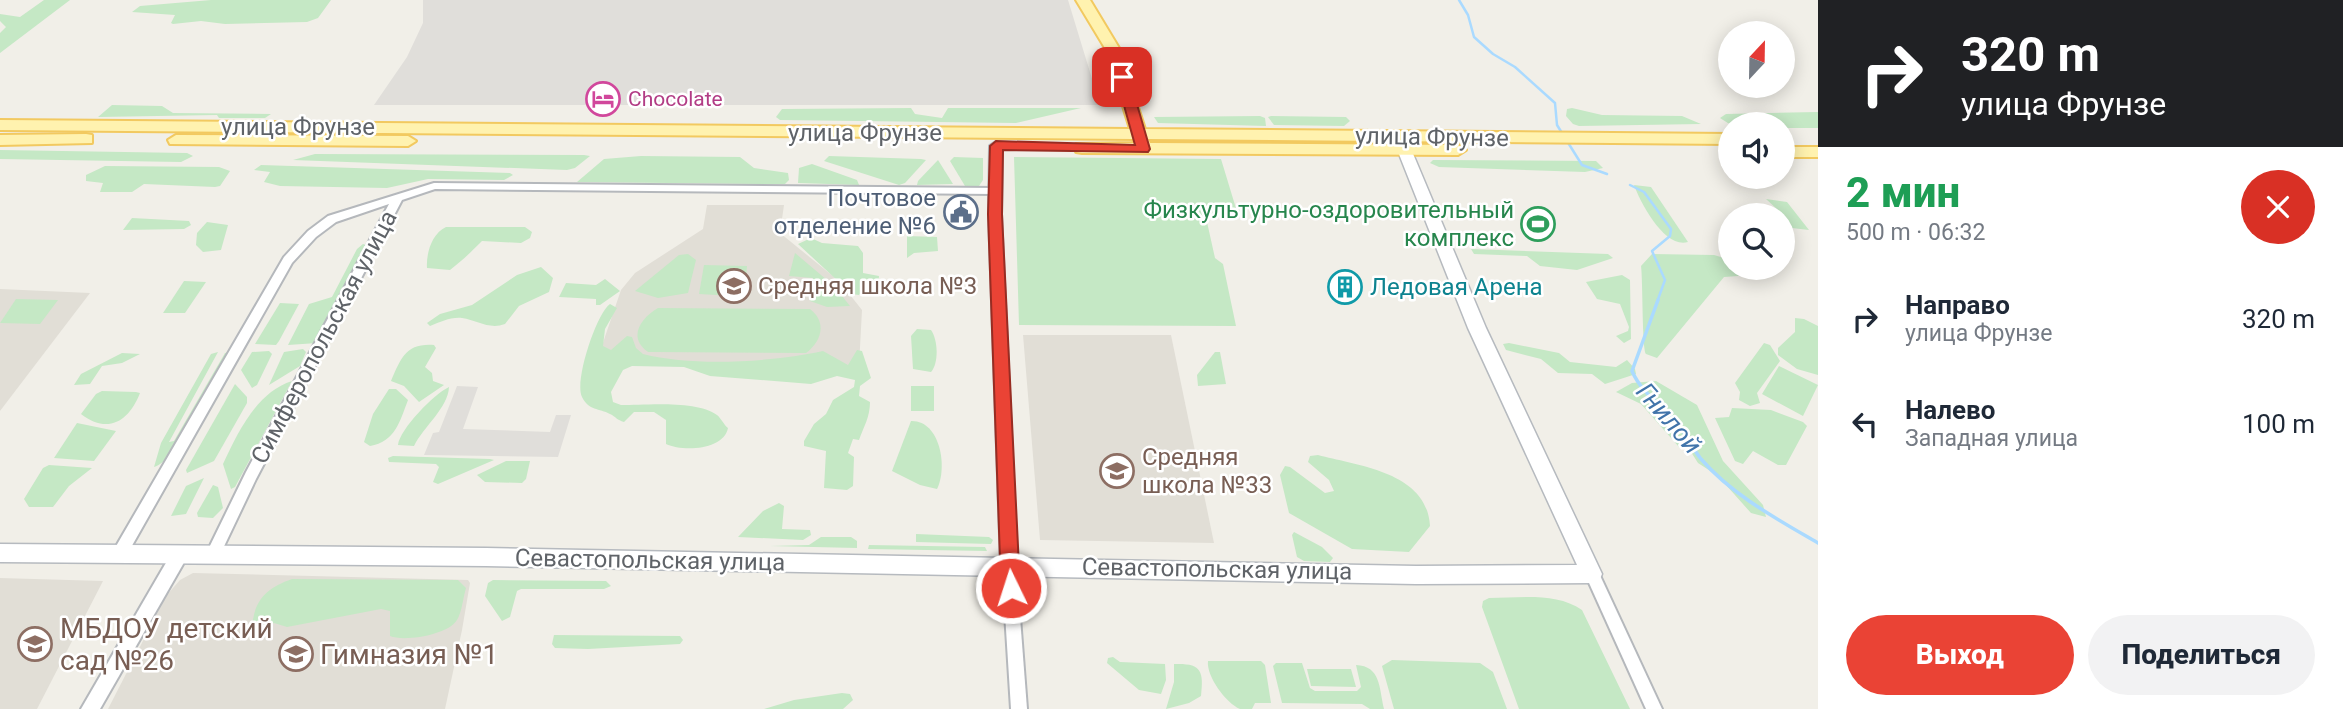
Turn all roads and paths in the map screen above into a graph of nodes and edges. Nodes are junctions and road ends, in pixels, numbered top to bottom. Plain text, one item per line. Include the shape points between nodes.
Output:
1 (1083, 0) edge
2 (0, 125) edge
3 (1795, 139) edge
4 (1818, 139) edge
5 (0, 140) edge
6 (997, 140) junction
7 (1718, 140) edge
8 (1142, 142) junction
9 (1400, 142) junction
10 (1581, 145) junction
11 (1718, 151) edge
12 (1795, 152) edge
13 (1818, 152) edge
14 (995, 191) junction
15 (397, 199) junction
16 (0, 553) edge
17 (120, 553) junction
18 (180, 554) junction
19 (213, 554) junction
20 (1009, 565) junction
21 (1592, 574) junction
22 (90, 709) edge
23 (1019, 709) edge
24 (1654, 709) edge

1 - 8 main road via 1112,48
2 - 6 main road, улица Фрунзе
3 - 4 main road
5 - 6 main road, улица Фрунзе
6 - 8 main road, улица Фрунзе
6 - 14 street
7 - 10 main road, улица Фрунзе
8 - 9 main road, улица Фрунзе
9 - 10 main road, улица Фрунзе
9 - 21 main road via 1477,328
10 - 11 main road, улица Фрунзе
12 - 13 main road
14 - 15 street via 434,186
14 - 20 street
15 - 17 street, Симферопольская улица via 332,219 297,249
15 - 19 street, Симферопольская улица
16 - 17 main road, Севастопольская улица
17 - 18 main road, Севастопольская улица
18 - 19 main road, Севастопольская улица
18 - 22 street
19 - 20 main road, Севастопольская улица
20 - 21 main road, Севастопольская улица via 1416,575
20 - 23 street
21 - 24 street

